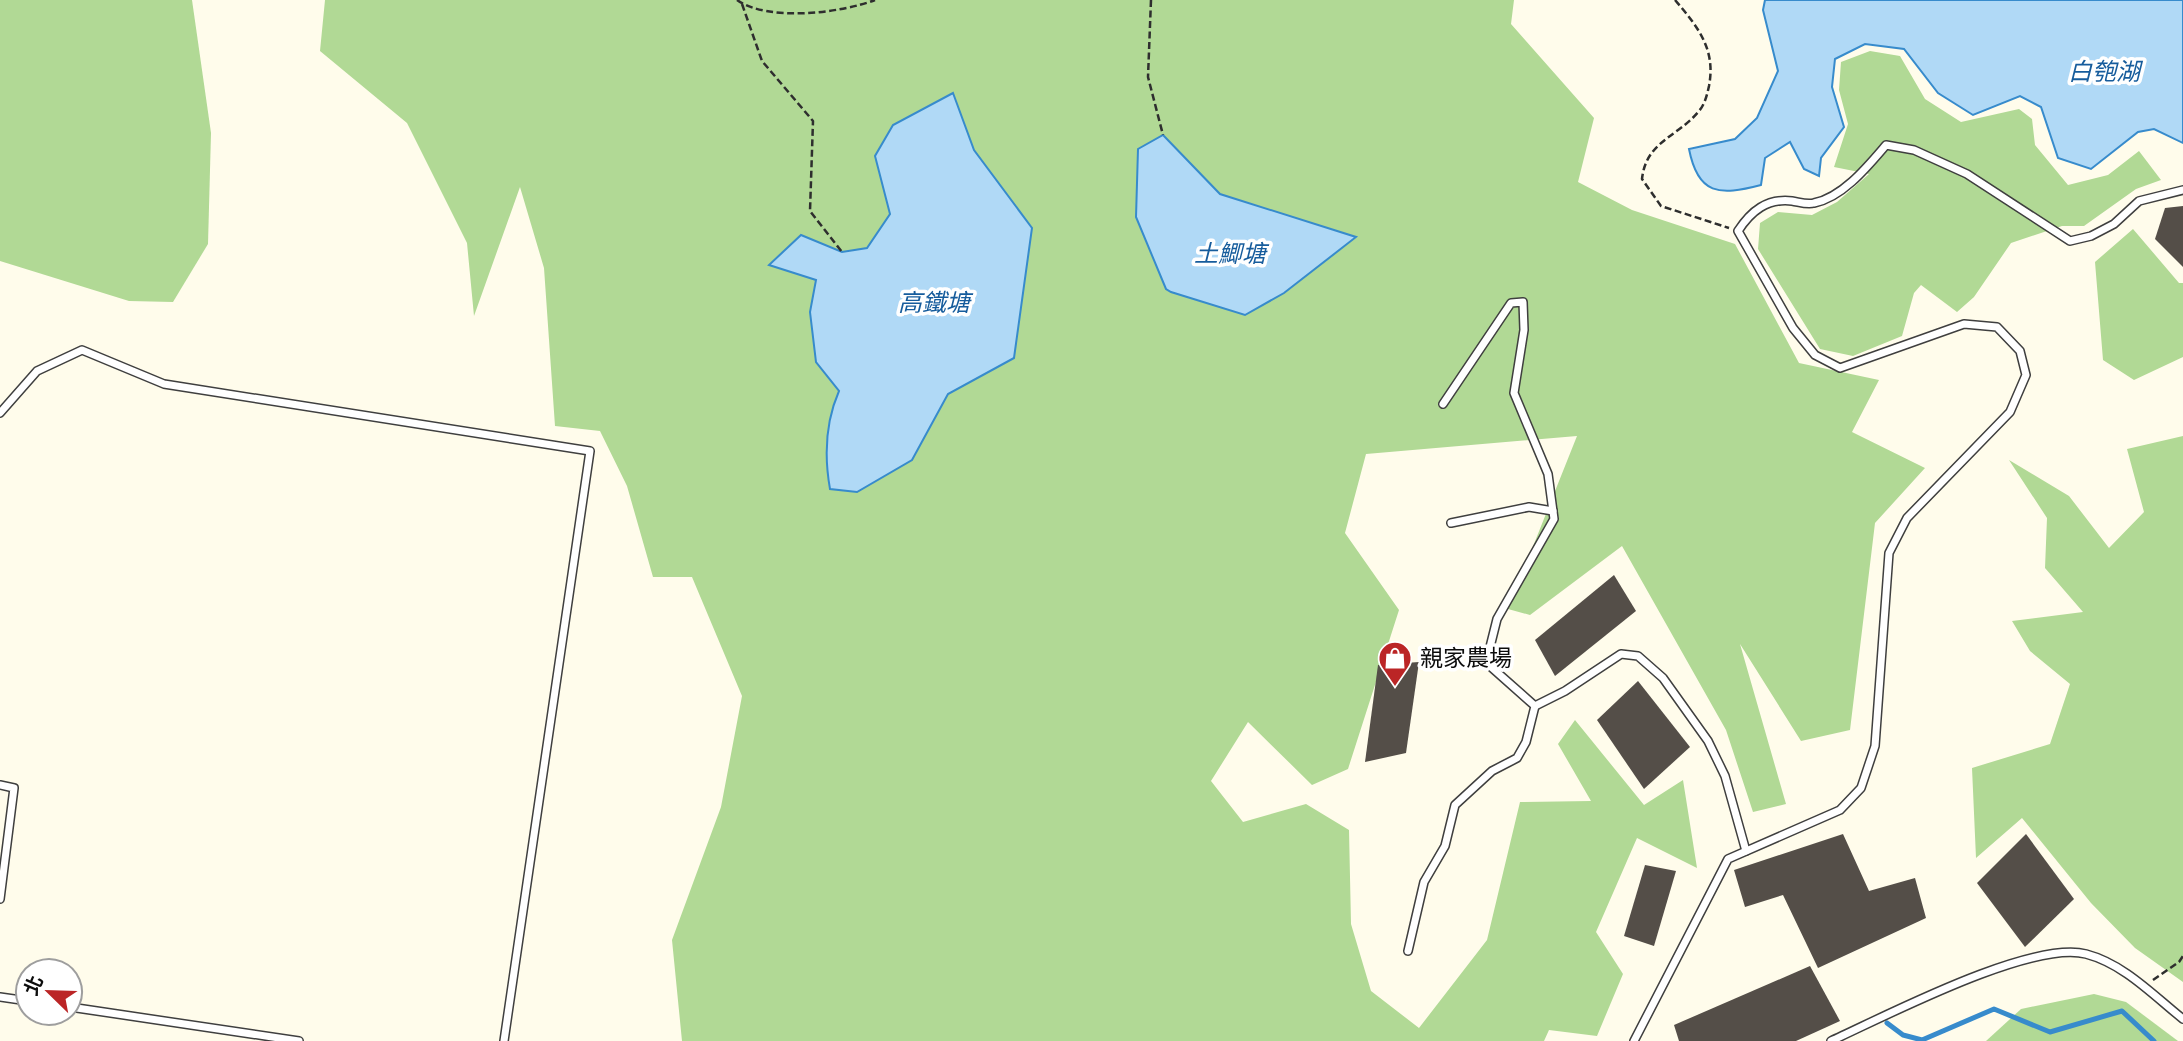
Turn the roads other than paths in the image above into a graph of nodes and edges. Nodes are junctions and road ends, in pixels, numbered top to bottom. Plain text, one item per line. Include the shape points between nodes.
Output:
1 (2183, 190) edge
2 (1443, 404) dead end
3 (0, 413) edge
4 (1553, 511) junction
5 (1451, 523) dead end
6 (1535, 706) junction
7 (0, 785) edge
8 (1746, 851) junction
9 (0, 899) edge
10 (1408, 951) dead end
11 (84, 1009) edge
12 (2183, 1019) edge
13 (299, 1041) edge
14 (504, 1041) edge
15 (1634, 1041) edge
16 (1831, 1041) edge

1 - 8 lane via 2139,201 2114,224 2070,241 1967,174 1914,150 1885,145 1828,197 1812,204 1778,200 1749,214 1738,231 1793,328 1815,355 1840,368 1964,324 1997,327 2021,351 2026,375 2010,412 1907,518 1889,553 1875,746 1861,788 1840,810
2 - 4 lane via 1511,303 1523,302 1524,330 1514,393 1548,474
3 - 14 lane via 37,371 82,350 164,384 590,452
4 - 5 lane via 1529,507
4 - 6 lane via 1554,519 1497,619 1489,650 1491,667
6 - 8 lane via 1621,654 1638,656 1663,678 1708,741 1725,776
6 - 10 lane via 1517,758 1492,771 1455,805 1445,846 1424,883
7 - 9 lane via 14,788
8 - 15 lane via 1728,859 1713,884
11 - 13 lane
12 - 16 lane via 2118,968 2072,952 2041,954

